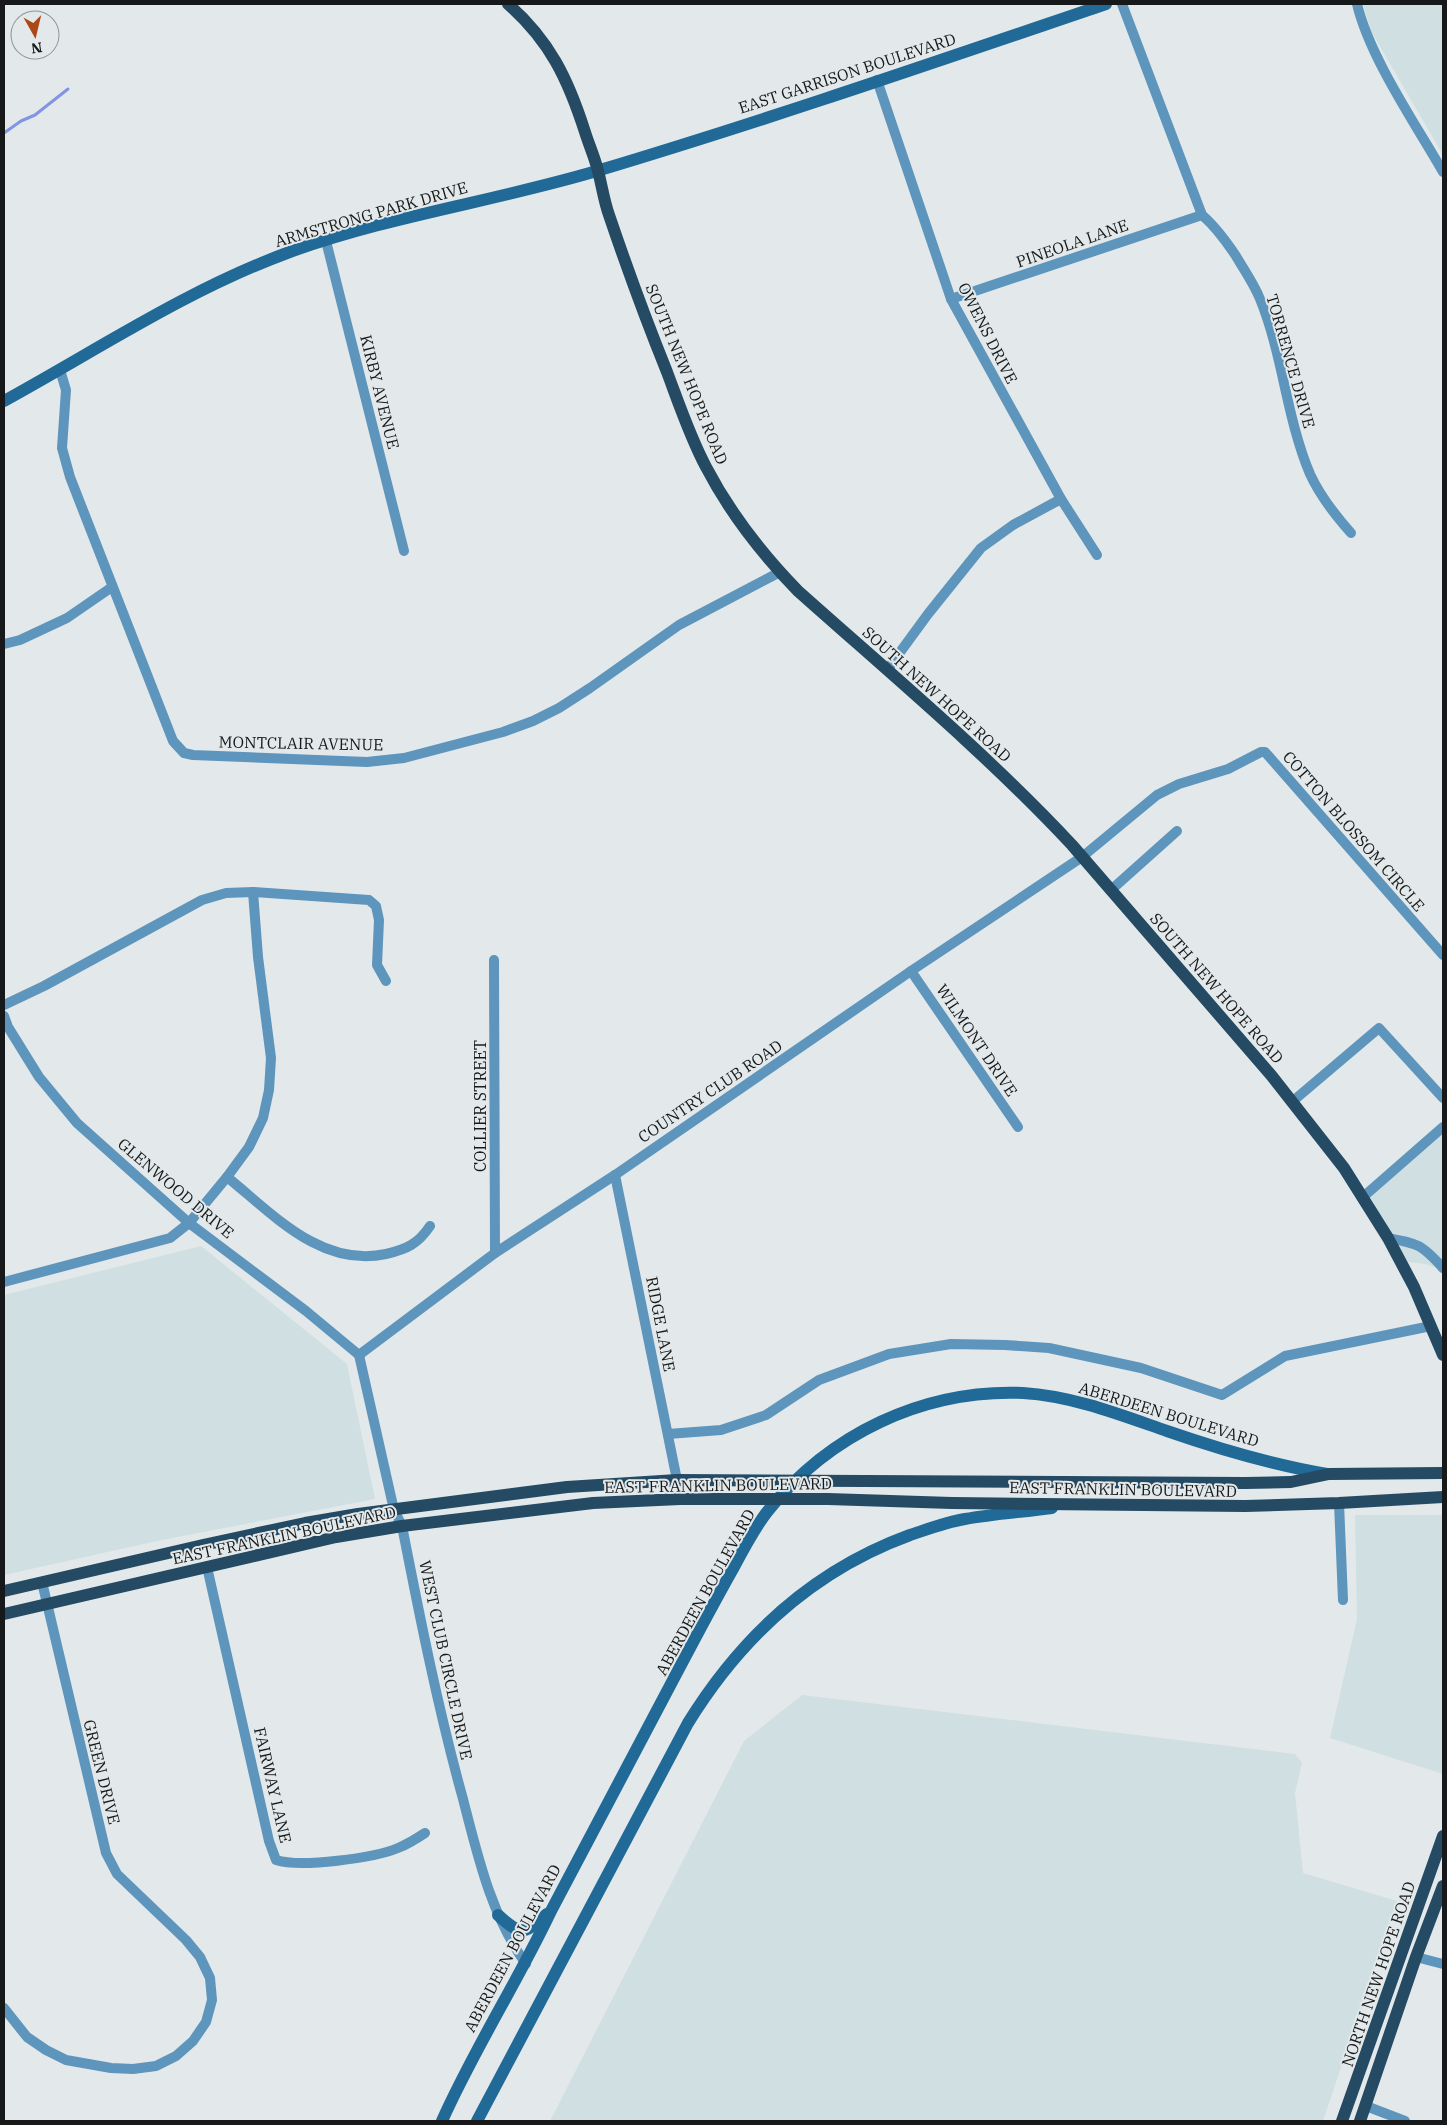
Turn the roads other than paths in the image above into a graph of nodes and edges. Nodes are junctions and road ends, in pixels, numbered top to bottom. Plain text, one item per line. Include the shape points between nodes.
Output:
1 (508, 4) edge
2 (1106, 4) edge
3 (1122, 4) edge
4 (1357, 4) edge
5 (877, 80) junction
6 (598, 170) junction
7 (1443, 172) edge
8 (1202, 215) junction
9 (326, 241) junction
10 (951, 299) junction
11 (60, 370) junction
12 (4, 401) edge
13 (1061, 499) junction
14 (1351, 533) dead end
15 (404, 551) dead end
16 (1097, 554) dead end
17 (780, 572) junction
18 (112, 587) junction
19 (4, 644) edge
20 (887, 670) junction
21 (1177, 831) dead end
22 (1082, 857) junction
23 (1111, 890) junction
24 (253, 892) junction
25 (1443, 955) edge
26 (494, 960) dead end
27 (911, 971) junction
28 (386, 981) dead end
29 (4, 1005) edge
30 (4, 1016) edge
31 (1443, 1098) edge
32 (1292, 1101) junction
33 (1018, 1127) dead end
34 (1443, 1127) edge
35 (615, 1174) junction
36 (227, 1177) junction
37 (1363, 1197) junction
38 (189, 1223) junction
39 (430, 1226) dead end
40 (1388, 1238) junction
41 (495, 1253) junction
42 (1443, 1268) edge
43 (4, 1282) edge
44 (1431, 1326) junction
45 (359, 1355) junction
46 (1443, 1355) edge
47 (668, 1434) junction
48 (1439, 1472) edge
49 (1329, 1474) junction
50 (677, 1480) junction
51 (1443, 1497) edge
52 (1339, 1503) junction
53 (1085, 1504) junction
54 (394, 1510) junction
55 (402, 1526) junction
56 (207, 1567) junction
57 (42, 1582) junction
58 (4, 1591) edge
59 (1343, 1600) dead end
60 (46, 1605) junction
61 (4, 1614) edge
62 (425, 1833) dead end
63 (1443, 1836) edge
64 (1443, 1886) edge
65 (551, 1911) junction
66 (498, 1915) junction
67 (1416, 1958) junction
68 (526, 1964) junction
69 (1443, 1964) edge
70 (4, 2008) edge
71 (1366, 2106) junction
72 (442, 2121) edge
73 (477, 2121) edge
74 (1342, 2121) edge
75 (1360, 2121) edge
76 (1405, 2121) edge

1 - 6 main road, SOUTH NEW HOPE ROAD via 538,34 556,59 569,86
2 - 5 main road, EAST GARRISON BOULEVARD
3 - 8 street, TORRENCE DRIVE
4 - 7 street via 1381,63
5 - 6 main road, EAST GARRISON BOULEVARD
5 - 10 street, OWENS DRIVE
6 - 9 main road, ARMSTRONG PARK DRIVE
6 - 17 main road, SOUTH NEW HOPE ROAD via 602,193 626,265 705,465 744,528
8 - 10 street, PINEOLA LANE
8 - 14 street, TORRENCE DRIVE via 1230,247 1260,299 1293,424 1311,475 1330,508
9 - 11 main road, ARMSTRONG PARK DRIVE via 287,253 212,286
9 - 15 street, KIRBY AVENUE
10 - 13 street, OWENS DRIVE
11 - 12 main road, ARMSTRONG PARK DRIVE
11 - 18 street, MONTCLAIR AVENUE via 66,390 62,448
13 - 16 street, OWENS DRIVE
13 - 20 street via 1013,525 981,548
17 - 18 street, MONTCLAIR AVENUE via 679,625 590,688 533,721 404,758 367,762 193,755 177,748
17 - 20 main road, SOUTH NEW HOPE ROAD
18 - 19 street via 68,618
20 - 22 main road, SOUTH NEW HOPE ROAD via 1000,772
21 - 23 street
22 - 23 main road, SOUTH NEW HOPE ROAD
22 - 25 street, COTTON BLOSSOM CIRCLE via 1167,788 1228,769 1265,752
22 - 27 street, COUNTRY CLUB ROAD
23 - 32 main road, SOUTH NEW HOPE ROAD
24 - 28 street via 369,900 376,906 377,965
24 - 29 street via 226,893 202,900
24 - 36 street via 271,1058 269,1090 260,1125 249,1147
26 - 41 street, COLLIER STREET
27 - 33 street, WILMONT DRIVE
27 - 35 street, COUNTRY CLUB ROAD
30 - 38 street, GLENWOOD DRIVE via 39,1077 77,1123
31 - 32 street via 1379,1028
32 - 37 main road, SOUTH NEW HOPE ROAD
34 - 37 street
35 - 41 street, COUNTRY CLUB ROAD
35 - 47 street, RIDGE LANE
36 - 38 street
36 - 39 street via 297,1233 320,1248 344,1255 371,1257 401,1250 421,1239
37 - 40 main road, SOUTH NEW HOPE ROAD
38 - 43 street via 170,1238
38 - 45 street, GLENWOOD DRIVE
40 - 42 street via 1425,1248
40 - 44 main road, SOUTH NEW HOPE ROAD
41 - 45 street, COUNTRY CLUB ROAD
44 - 46 main road, SOUTH NEW HOPE ROAD
44 - 47 street via 1285,1356 1222,1395 1141,1368 1049,1348 951,1344 889,1354 819,1380 766,1415 721,1430
45 - 54 street, WEST CLUB CIRCLE DRIVE
47 - 50 street, RIDGE LANE
48 - 49 main road, EAST FRANKLIN BOULEVARD
49 - 50 main road, EAST FRANKLIN BOULEVARD via 1291,1482 1245,1483
49 - 65 main road, ABERDEEN BOULEVARD via 1218,1448 1095,1406 1024,1393 961,1396 910,1409 852,1436 831,1449 801,1477 768,1512 753,1534
50 - 54 main road, EAST FRANKLIN BOULEVARD via 566,1487
51 - 52 main road, EAST FRANKLIN BOULEVARD
52 - 53 main road, EAST FRANKLIN BOULEVARD via 1245,1506
52 - 59 street
53 - 55 main road, EAST FRANKLIN BOULEVARD via 680,1499 593,1503
53 - 73 main road via 964,1519 932,1527 895,1541 838,1570 794,1599 766,1623 717,1678 688,1723
54 - 55 street, WEST CLUB CIRCLE DRIVE
54 - 57 main road, EAST FRANKLIN BOULEVARD via 290,1526
55 - 56 main road, EAST FRANKLIN BOULEVARD via 328,1539
55 - 66 street, WEST CLUB CIRCLE DRIVE via 447,1740 478,1857
56 - 60 main road, EAST FRANKLIN BOULEVARD
56 - 62 street, FAIRWAY LANE via 269,1842 276,1860 302,1863 378,1855
57 - 58 main road, EAST FRANKLIN BOULEVARD
57 - 60 street, GREEN DRIVE
60 - 61 main road, EAST FRANKLIN BOULEVARD
60 - 70 street, GREEN DRIVE via 106,1853 117,1874 200,1957 210,1978 212,2000 206,2022 194,2041 176,2056 156,2066 133,2069 66,2060 27,2037
63 - 74 main road, NORTH NEW HOPE ROAD
64 - 67 main road, NORTH NEW HOPE ROAD
65 - 66 main road via 526,1930 512,1928
65 - 68 main road, ABERDEEN BOULEVARD
66 - 68 street, WEST CLUB CIRCLE DRIVE
67 - 69 street
67 - 71 main road, NORTH NEW HOPE ROAD
68 - 72 main road, ABERDEEN BOULEVARD via 478,2046
71 - 75 main road, NORTH NEW HOPE ROAD
71 - 76 street

